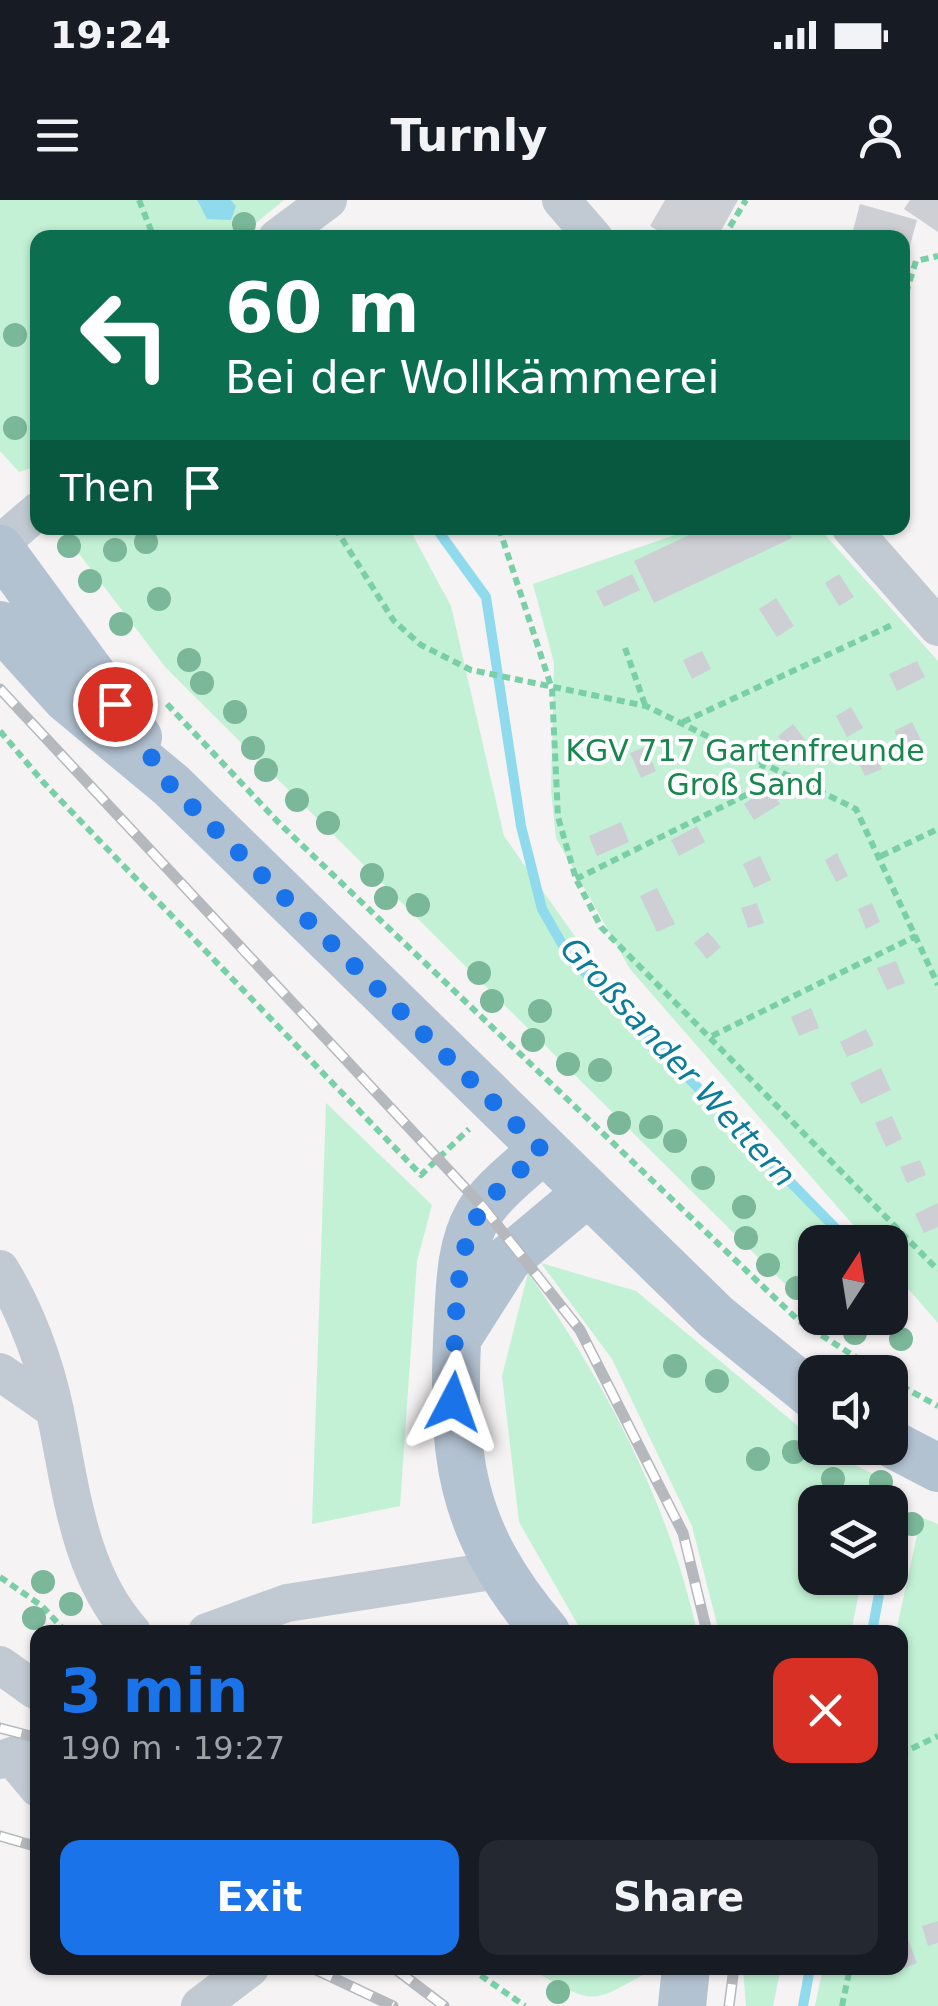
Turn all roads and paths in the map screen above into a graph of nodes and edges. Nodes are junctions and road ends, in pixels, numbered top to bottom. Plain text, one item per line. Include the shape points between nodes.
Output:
1 (139, 200) edge
2 (328, 200) edge
3 (561, 200) edge
4 (746, 200) edge
5 (151, 230) edge
6 (287, 230) edge
7 (587, 230) edge
8 (729, 230) edge
9 (938, 256) edge
10 (910, 280) edge
11 (30, 518) edge
12 (339, 535) edge
13 (501, 535) edge
14 (857, 535) edge
15 (0, 546) edge
16 (930, 619) edge
17 (0, 625) edge
18 (625, 648) dead end
19 (552, 689) junction
20 (155, 690) dead end
21 (646, 706) junction
22 (682, 723) junction
23 (0, 730) edge
24 (763, 765) junction
25 (171, 786) junction
26 (938, 829) edge
27 (881, 856) junction
28 (576, 879) junction
29 (916, 936) junction
30 (938, 985) edge
31 (712, 1036) junction
32 (542, 1150) junction
33 (421, 1175) dead end
34 (588, 1194) junction
35 (0, 1269) edge
36 (938, 1270) edge
37 (457, 1340) junction
38 (851, 1355) edge
39 (0, 1372) edge
40 (798, 1383) edge
41 (908, 1390) edge
42 (938, 1406) edge
43 (55, 1410) junction
44 (908, 1453) edge
45 (938, 1468) edge
46 (498, 1570) junction
47 (0, 1577) edge
48 (60, 1625) edge
49 (128, 1625) edge
50 (226, 1625) edge
51 (541, 1625) edge
52 (0, 1664) edge
53 (24, 1690) edge
54 (938, 1736) edge
55 (908, 1750) edge
56 (241, 1975) edge
57 (480, 1975) edge
58 (685, 1975) edge
59 (849, 1975) edge
60 (200, 2006) edge
61 (524, 2006) edge
62 (682, 2006) edge
63 (842, 2006) edge

1 - 5 path
2 - 6 street
3 - 7 street
4 - 8 path
9 - 10 path via 916,261
11 - 15 street
12 - 19 path via 394,622 422,646 471,670
13 - 19 path
14 - 16 street
15 - 25 main road
16 - 22 path
17 - 25 main road via 66,698
18 - 21 path
19 - 21 path
19 - 28 path via 558,817
20 - 38 path via 280,824 799,1322
21 - 22 path
22 - 24 path
23 - 33 path
24 - 27 path via 856,809
24 - 28 path via 750,794
25 - 32 main road
26 - 27 path
27 - 29 path
28 - 31 path via 601,927
29 - 30 path
29 - 31 path
31 - 36 path
32 - 34 main road
32 - 37 main road via 483,1207 470,1230
34 - 37 main road via 508,1259
34 - 40 main road via 716,1317
35 - 43 street via 40,1356
37 - 46 main road via 453,1402 460,1462 469,1506
39 - 43 street
41 - 42 path
43 - 49 street via 69,1500 96,1572
44 - 45 main road
46 - 50 street via 287,1603
46 - 51 main road
47 - 48 path
52 - 53 street
54 - 55 path
56 - 60 street
57 - 61 path
58 - 62 main road
59 - 63 path

